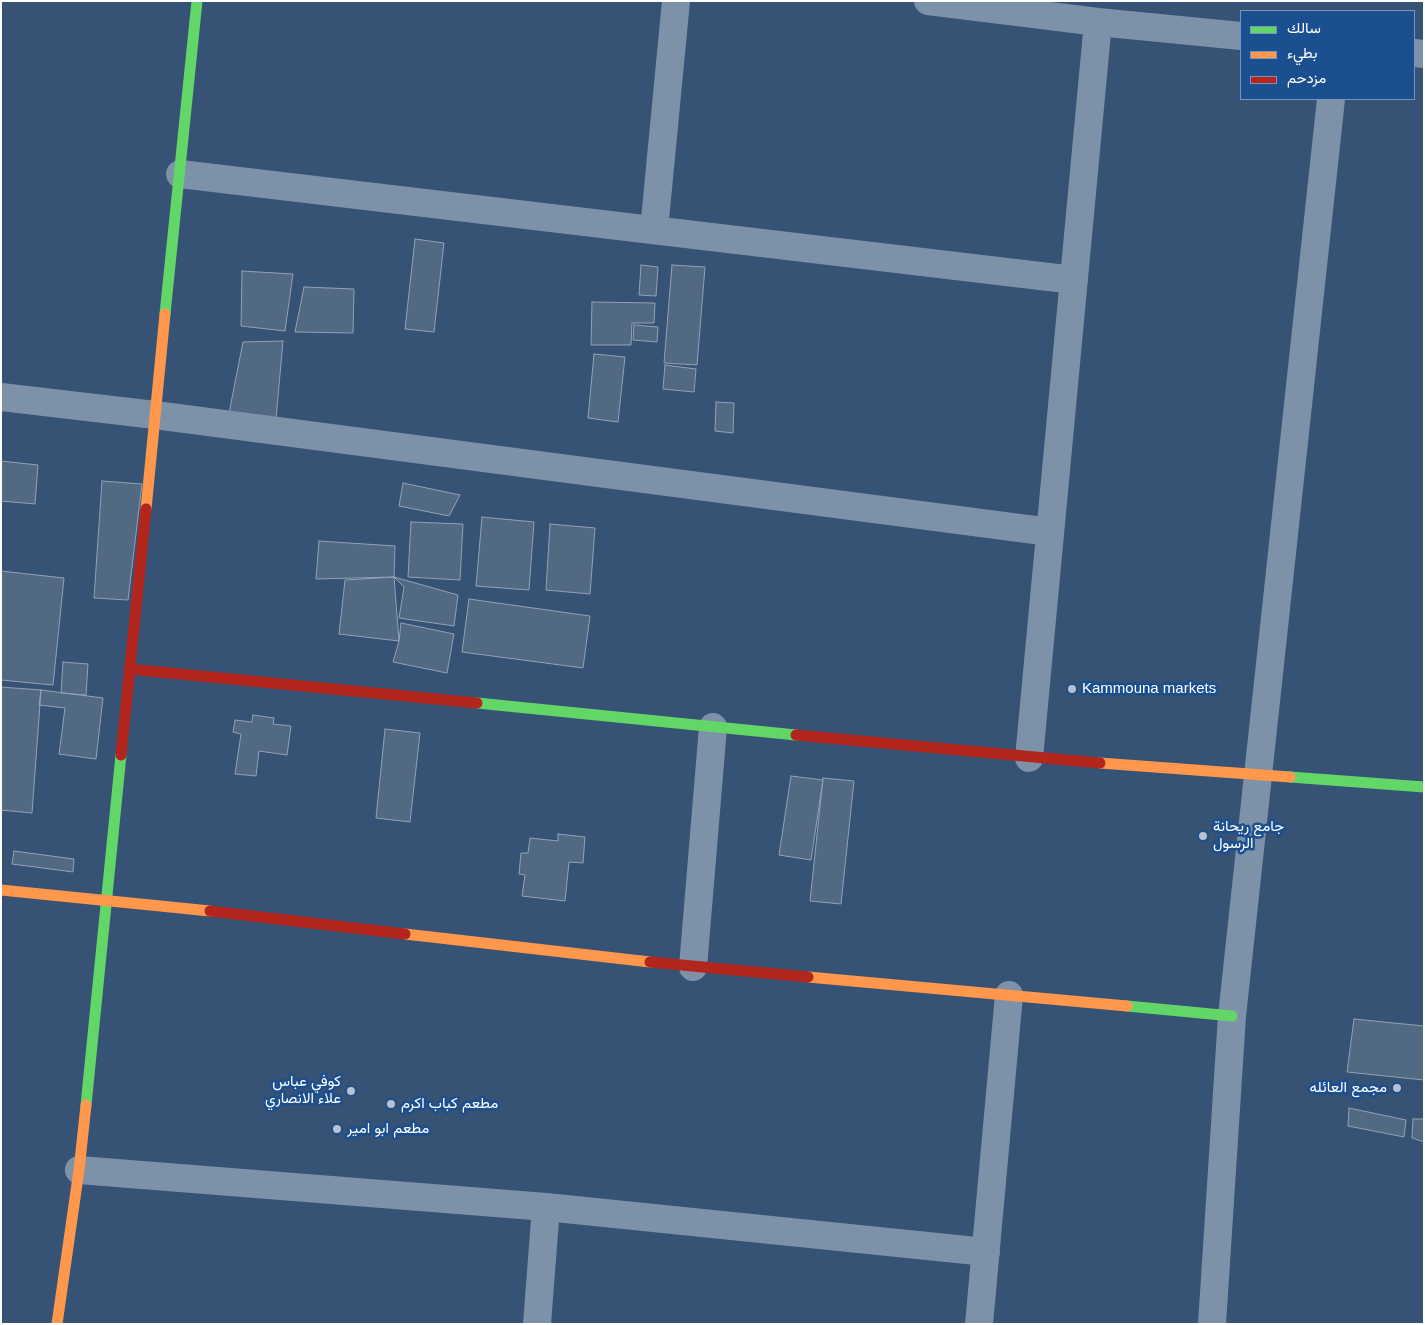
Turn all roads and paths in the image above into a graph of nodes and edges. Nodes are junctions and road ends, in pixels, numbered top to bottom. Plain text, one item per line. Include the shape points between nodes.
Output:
1 (197, 1) edge
2 (676, 1) edge
3 (928, 1) edge
4 (1098, 22) junction
5 (1240, 36) edge
6 (1331, 100) edge
7 (180, 174) junction
8 (654, 230) junction
9 (1074, 280) junction
10 (1, 397) edge
11 (155, 414) junction
12 (1050, 532) junction
13 (129, 669) junction
14 (713, 727) junction
15 (1029, 758) junction
16 (1257, 775) junction
17 (1424, 787) edge
18 (1, 890) edge
19 (106, 900) junction
20 (693, 968) junction
21 (1008, 995) junction
22 (1232, 1016) junction
23 (79, 1170) junction
24 (546, 1207) junction
25 (986, 1252) junction
26 (57, 1324) edge
27 (537, 1324) edge
28 (978, 1324) edge
29 (1212, 1324) edge

1 - 7 street
2 - 8 street
3 - 4 street
4 - 5 street
4 - 9 street
6 - 16 street
7 - 8 street
7 - 11 street
8 - 9 street
9 - 12 street
10 - 11 street
11 - 12 street
11 - 13 street
12 - 15 street
13 - 14 street
13 - 19 street
14 - 15 street
14 - 20 street
15 - 16 street
16 - 17 street
16 - 22 street
18 - 19 street
19 - 20 street
19 - 23 street
20 - 21 street
21 - 22 street
21 - 25 street
22 - 29 street
23 - 24 street
23 - 26 street
24 - 25 street
24 - 27 street
25 - 28 street

